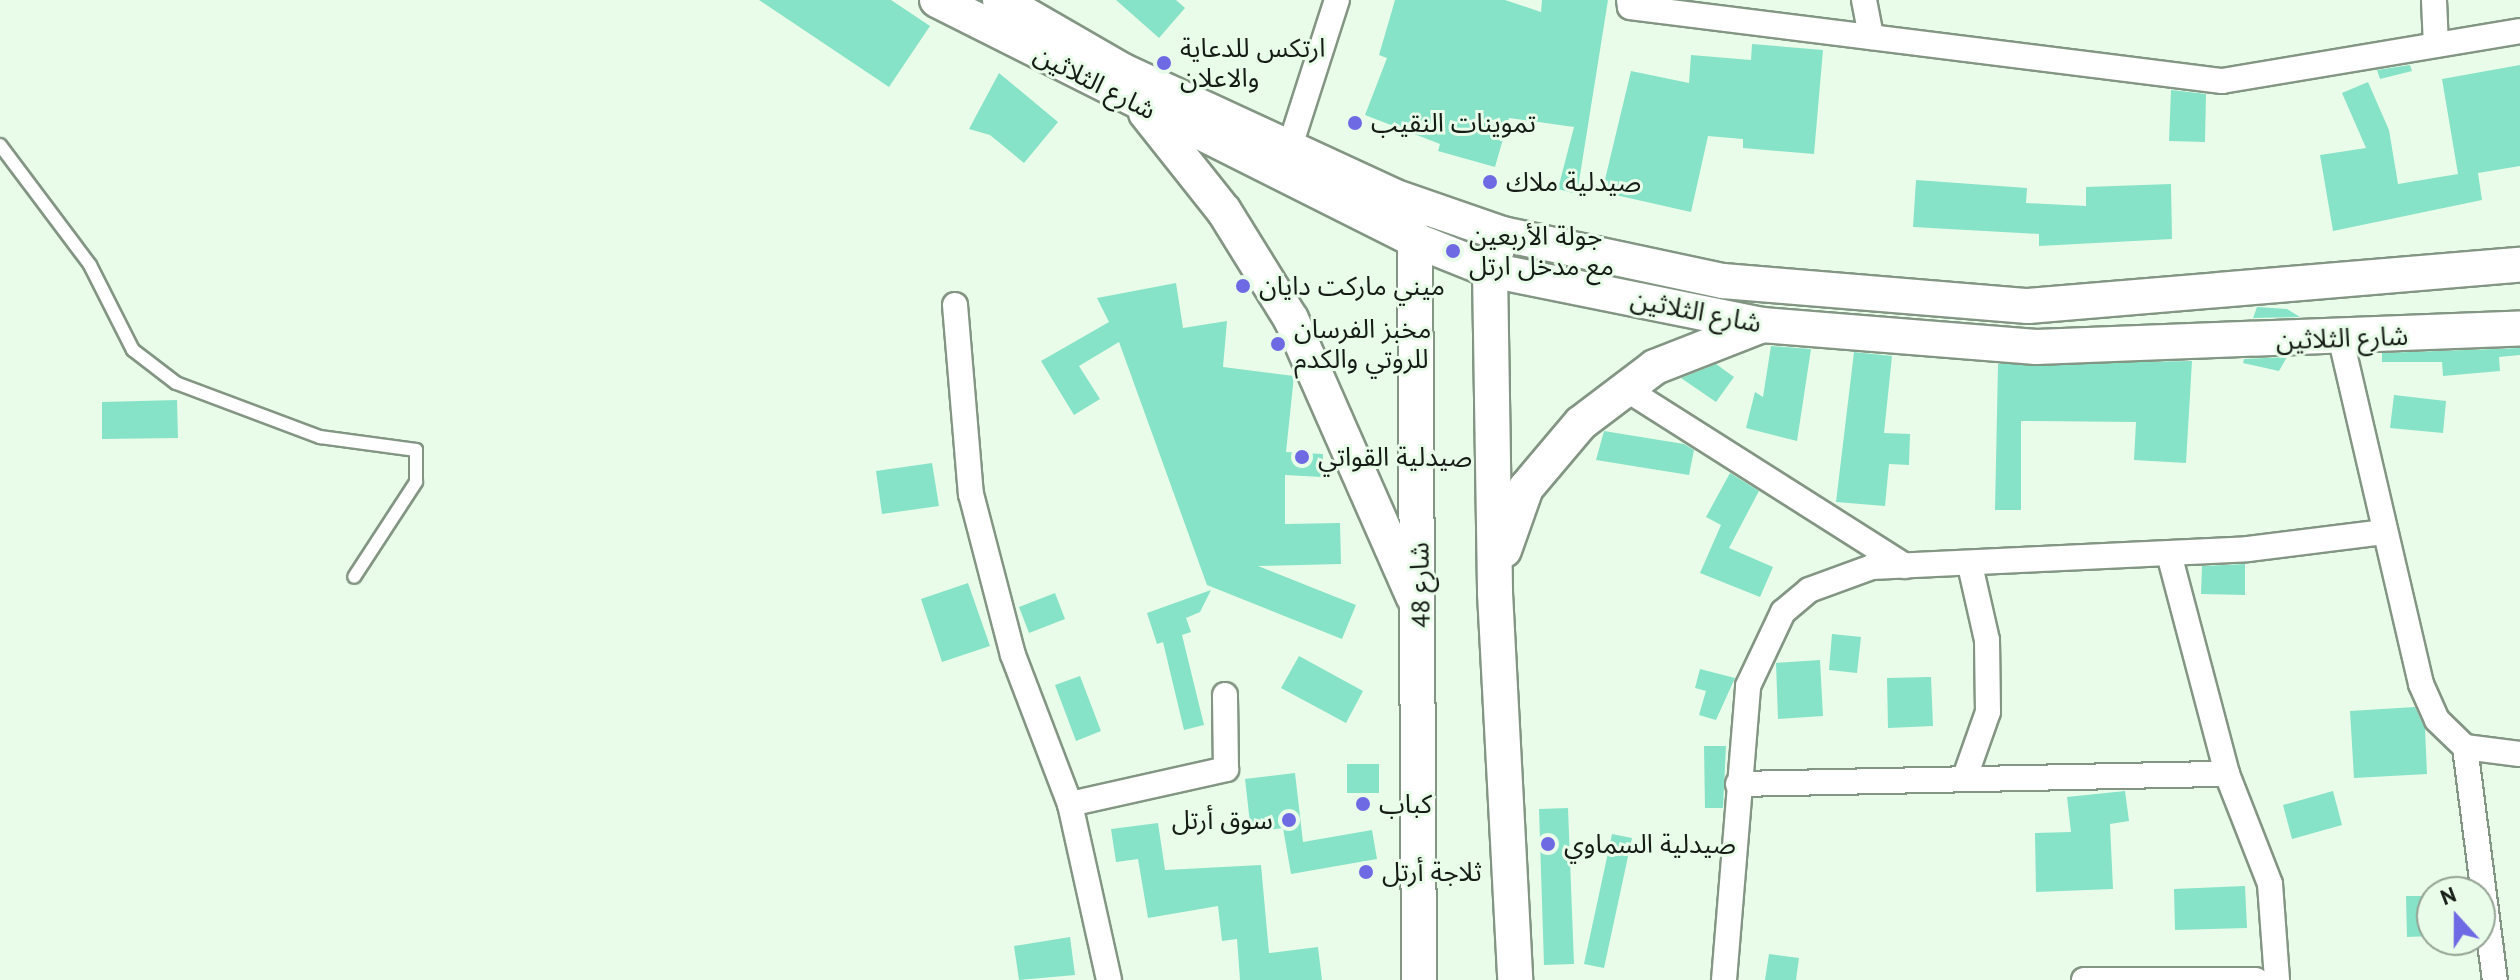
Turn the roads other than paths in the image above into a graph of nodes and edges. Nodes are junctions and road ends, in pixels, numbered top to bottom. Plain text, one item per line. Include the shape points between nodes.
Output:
1 (937, 0) edge
2 (1000, 0) edge
3 (1337, 0) edge
4 (1629, 0) edge
5 (1864, 0) edge
6 (2434, 0) edge
7 (2520, 31) edge
8 (1871, 37) junction
9 (2436, 45) junction
10 (1141, 106) junction
11 (1291, 143) junction
12 (0, 145) edge
13 (1393, 196) junction
14 (1503, 234) junction
15 (1415, 240) junction
16 (2520, 265) edge
17 (1490, 270) junction
18 (955, 305) dead end
19 (1762, 325) junction
20 (2520, 328) edge
21 (2341, 340) junction
22 (1623, 387) junction
23 (2384, 532) junction
24 (2169, 554) junction
25 (1970, 565) junction
26 (1905, 566) junction
27 (354, 577) dead end
28 (1495, 593) junction
29 (1421, 615) junction
30 (1225, 695) dead end
31 (2465, 747) junction
32 (2520, 754) edge
33 (1966, 774) junction
34 (2227, 774) junction
35 (1738, 784) junction
36 (1070, 804) junction
37 (1109, 980) edge
38 (1419, 980) edge
39 (1515, 980) edge
40 (1724, 980) edge
41 (2084, 980) edge
42 (2256, 980) edge
43 (2277, 980) edge
44 (2495, 980) edge

1 - 10 main road, شارع الثلاثين
2 - 11 main road, شارع الثلاثين via 1123,71
3 - 11 street
4 - 8 street via 1630,7
5 - 8 street
6 - 9 street
7 - 9 street
8 - 9 street via 2222,81
10 - 15 main road, شارع الثلاثين
10 - 29 main road via 1224,211 1291,319
11 - 13 main road, شارع الثلاثين
12 - 27 lane via 90,265 133,350 176,383 320,437 416,450 416,482
13 - 14 main road, شارع الثلاثين
13 - 15 main road, شارع 48
14 - 16 main road, شارع الثلاثين via 1723,281 2028,306
14 - 17 main road
15 - 17 main road, شارع الثلاثين
15 - 29 main road, شارع 48
17 - 19 main road, شارع الثلاثين
17 - 28 main road
18 - 36 street via 971,494 1013,655
19 - 21 main road, شارع الثلاثين via 2036,347
19 - 22 main road via 1692,349
20 - 21 main road, شارع الثلاثين
21 - 23 street
22 - 26 street
22 - 28 main road via 1552,452 1526,488 1510,520
23 - 24 street
23 - 31 street via 2421,684 2437,720
24 - 25 street
24 - 34 street
25 - 26 street
25 - 33 street via 1987,640 1988,712
26 - 35 street via 1833,580 1783,612 1748,686
28 - 39 main road
29 - 38 main road, شارع 48
30 - 36 street via 1226,769
31 - 32 street
31 - 44 street
33 - 34 street
33 - 35 street
34 - 43 street via 2270,884
35 - 40 street
36 - 37 street
41 - 42 street

